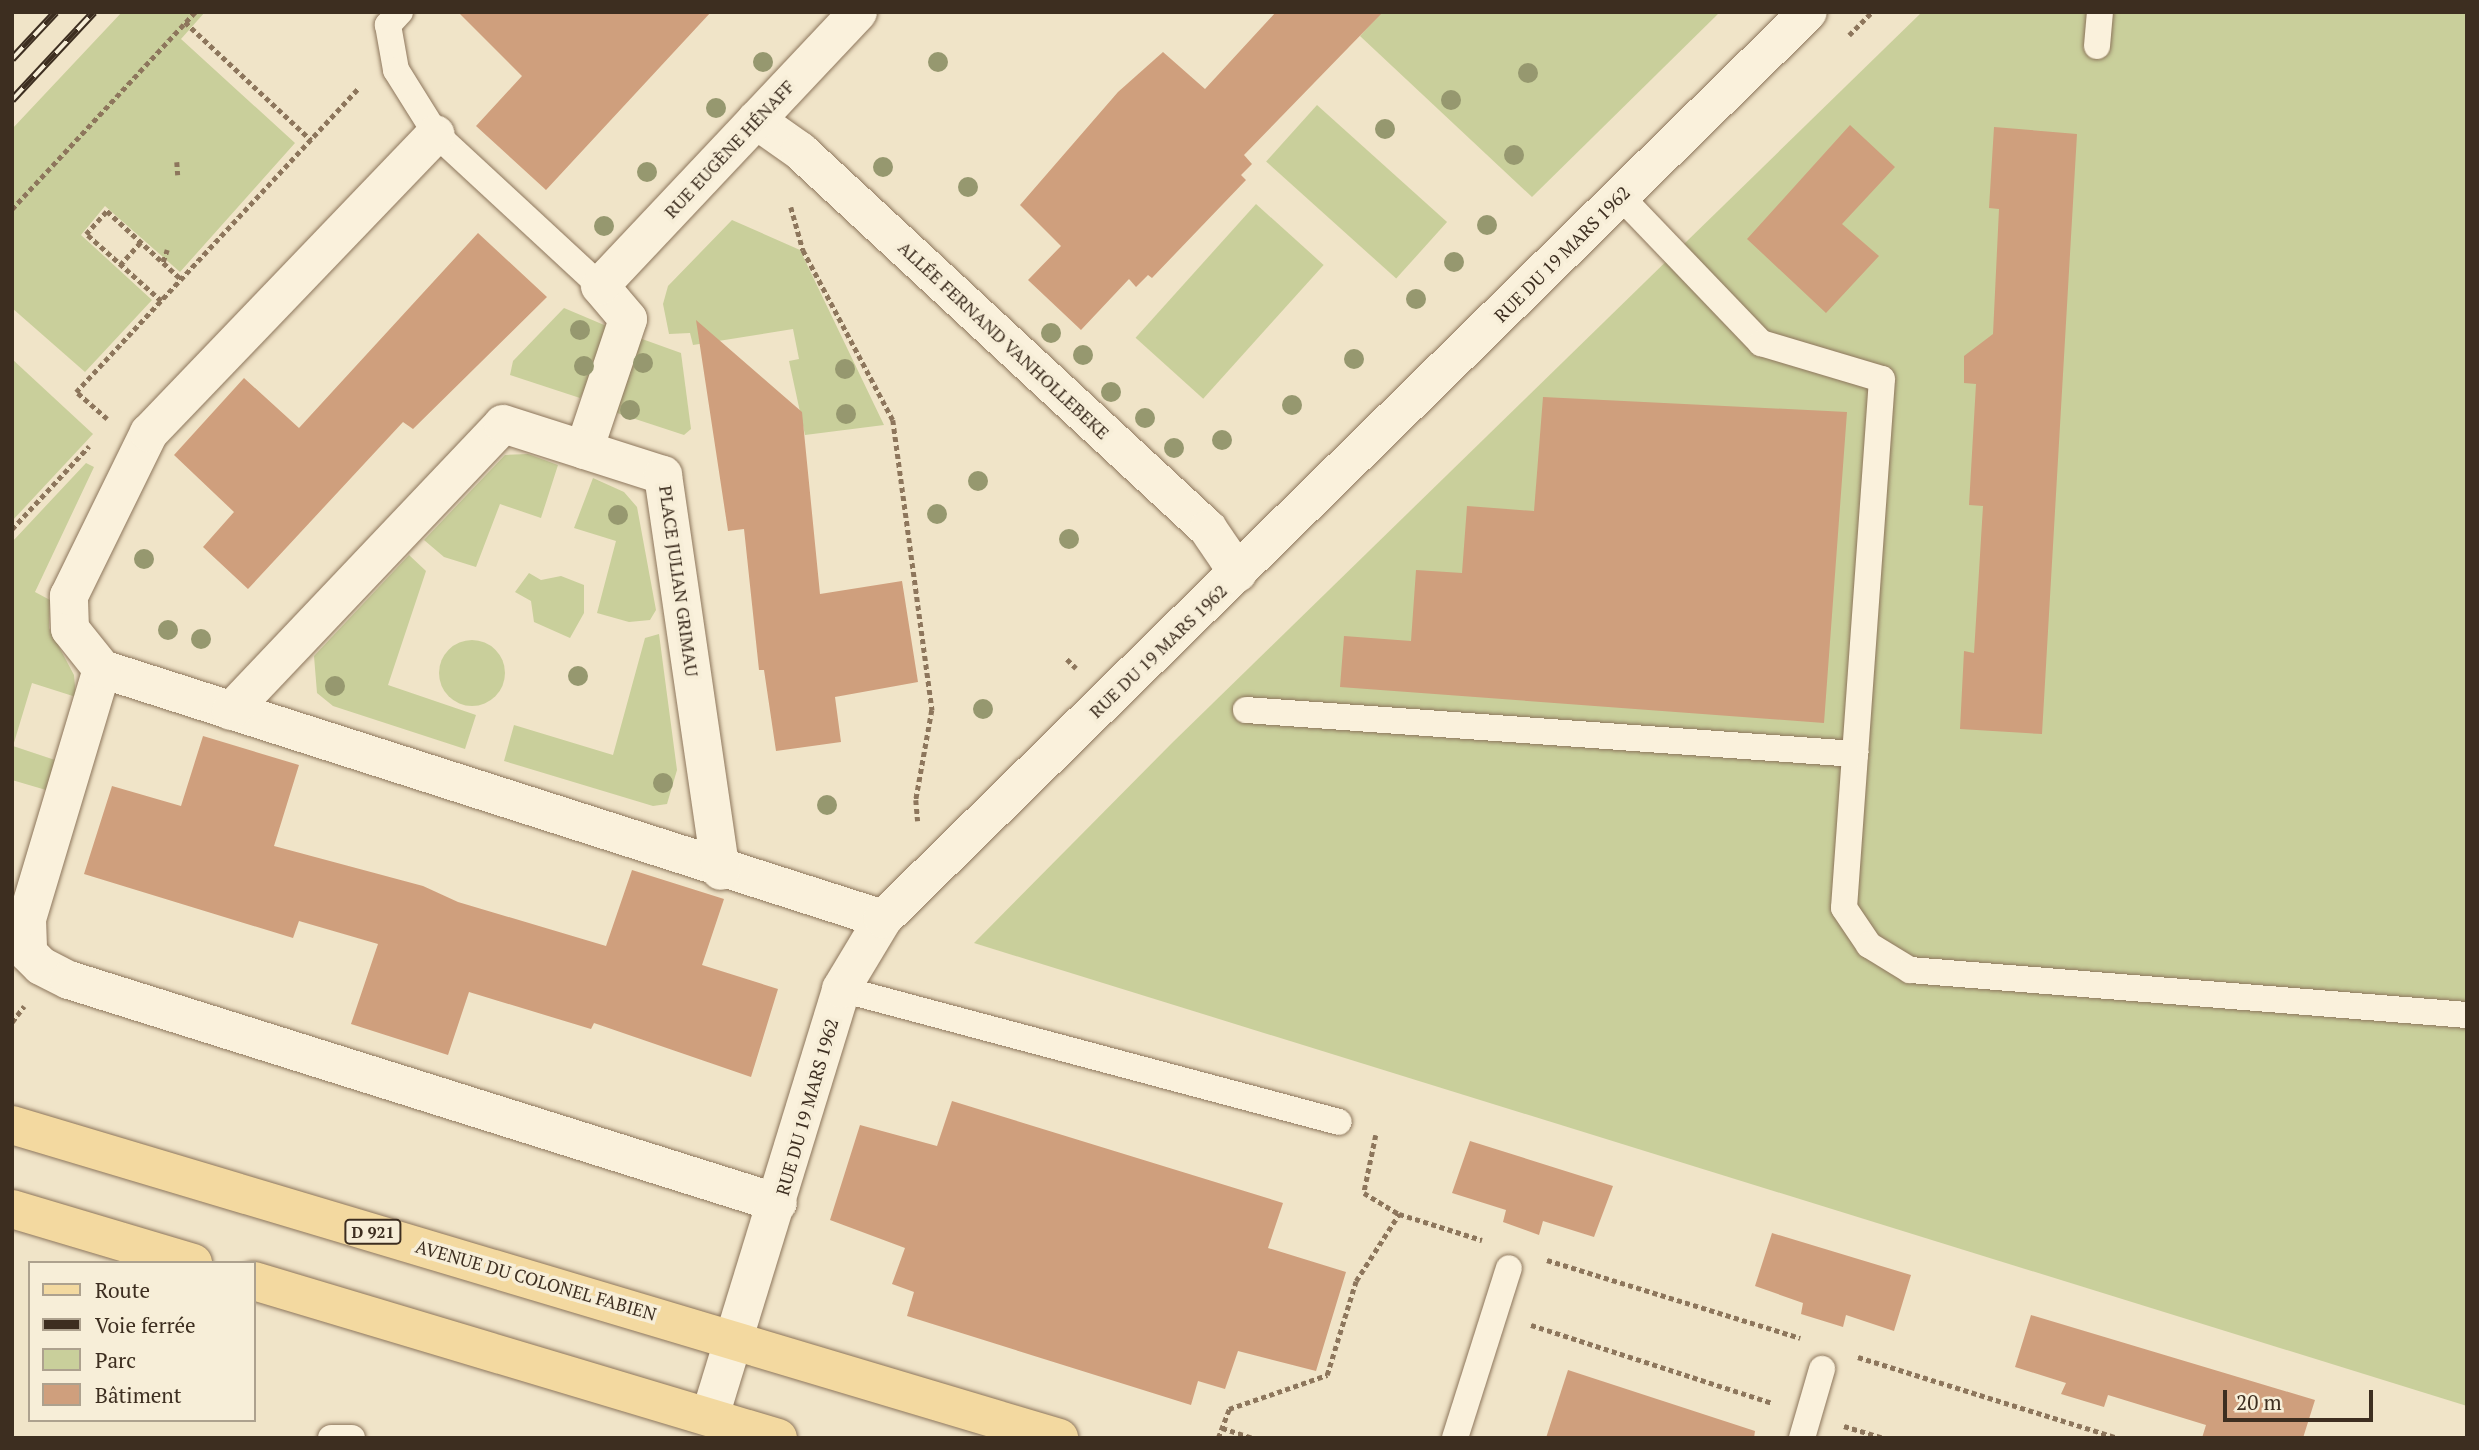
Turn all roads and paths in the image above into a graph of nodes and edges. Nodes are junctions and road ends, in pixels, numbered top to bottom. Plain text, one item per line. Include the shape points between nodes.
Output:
1 (195, 12) edge
2 (400, 12) edge
3 (858, 12) edge
4 (1808, 12) edge
5 (2100, 12) edge
6 (186, 22) junction
7 (2097, 46) dead end
8 (392, 50) junction
9 (756, 120) junction
10 (436, 134) junction
11 (311, 140) junction
12 (800, 152) junction
13 (177, 162) dead end
14 (178, 175) dead end
15 (1620, 196) junction
16 (12, 209) edge
17 (141, 242) junction
18 (167, 250) dead end
19 (163, 262) junction
20 (120, 265) junction
21 (181, 279) junction
22 (600, 286) junction
23 (160, 301) junction
24 (102, 432) dead end
25 (93, 442) dead end
26 (584, 450) junction
27 (12, 529) edge
28 (1238, 573) junction
29 (102, 669) junction
30 (1246, 710) dead end
31 (231, 711) junction
32 (1855, 754) junction
33 (722, 871) junction
34 (926, 878) junction
35 (883, 919) junction
36 (841, 989) junction
37 (2467, 1015) edge
38 (1339, 1122) joint
39 (12, 1125) edge
40 (778, 1203) junction
41 (12, 1209) edge
42 (1399, 1214) junction
43 (1489, 1242) dead end
44 (1541, 1258) dead end
45 (186, 1261) edge
46 (1509, 1268) dead end
47 (256, 1282) edge
48 (1494, 1313) junction
49 (735, 1339) junction
50 (1803, 1339) dead end
51 (1855, 1356) dead end
52 (1822, 1369) dead end
53 (710, 1416) junction
54 (1805, 1426) edge
55 (1222, 1428) junction
56 (331, 1438) edge
57 (352, 1438) edge
58 (778, 1438) edge
59 (1059, 1438) edge
60 (1218, 1438) edge
61 (1252, 1438) edge
62 (1455, 1438) edge
63 (1884, 1438) edge
64 (2118, 1438) edge

1 - 6 path
2 - 8 lane via 388,25
3 - 9 street, RUE EUGÈNE HÉNAFF
4 - 15 street, RUE DU 19 MARS 1962
5 - 7 lane
6 - 11 path
6 - 16 path
8 - 10 lane via 396,70
8 - 11 path
9 - 12 street, ALLÉE FERNAND VANHOLLEBEKE
9 - 22 street, RUE EUGÈNE HÉNAFF
10 - 22 lane
10 - 29 street via 149,433 69,596 70,628
11 - 21 path
12 - 28 street, ALLÉE FERNAND VANHOLLEBEKE via 1208,529
12 - 34 path via 784,185 803,250 894,420 932,710 916,800
13 - 14 path
15 - 28 street, RUE DU 19 MARS 1962
15 - 32 lane via 1761,343 1882,379
17 - 19 path
17 - 20 path
17 - 20 path via 107,211 86,234
18 - 19 path
19 - 21 path
20 - 23 path
21 - 23 path
22 - 26 street via 628,319
23 - 24 path via 76,392 111,423
25 - 27 path
26 - 31 street, PLACE JULIAN GRIMAU via 503,424
26 - 33 street, PLACE JULIAN GRIMAU via 663,475
28 - 34 street, RUE DU 19 MARS 1962
29 - 31 street
29 - 40 street via 27,919 28,953 41,966 69,980
30 - 32 lane
31 - 33 street
32 - 37 lane via 1844,908 1869,945 1910,970
33 - 35 street
34 - 35 street, RUE DU 19 MARS 1962
35 - 36 street, RUE DU 19 MARS 1962
36 - 38 lane
36 - 40 street, RUE DU 19 MARS 1962
38 - 42 path via 1380,1137 1364,1193
39 - 49 main road, AVENUE DU COLONEL FABIEN / D 921
40 - 49 street, RUE DU 19 MARS 1962
41 - 45 main road
42 - 43 path
42 - 55 path via 1356,1281 1327,1375 1229,1409
44 - 50 path
46 - 48 lane
47 - 53 main road
48 - 54 path
48 - 62 lane
49 - 53 street, RUE DU 19 MARS 1962
49 - 59 main road, AVENUE DU COLONEL FABIEN / D 921
51 - 64 path
52 - 54 lane
53 - 58 main road
54 - 63 path
55 - 60 path
55 - 61 path
56 - 57 lane

